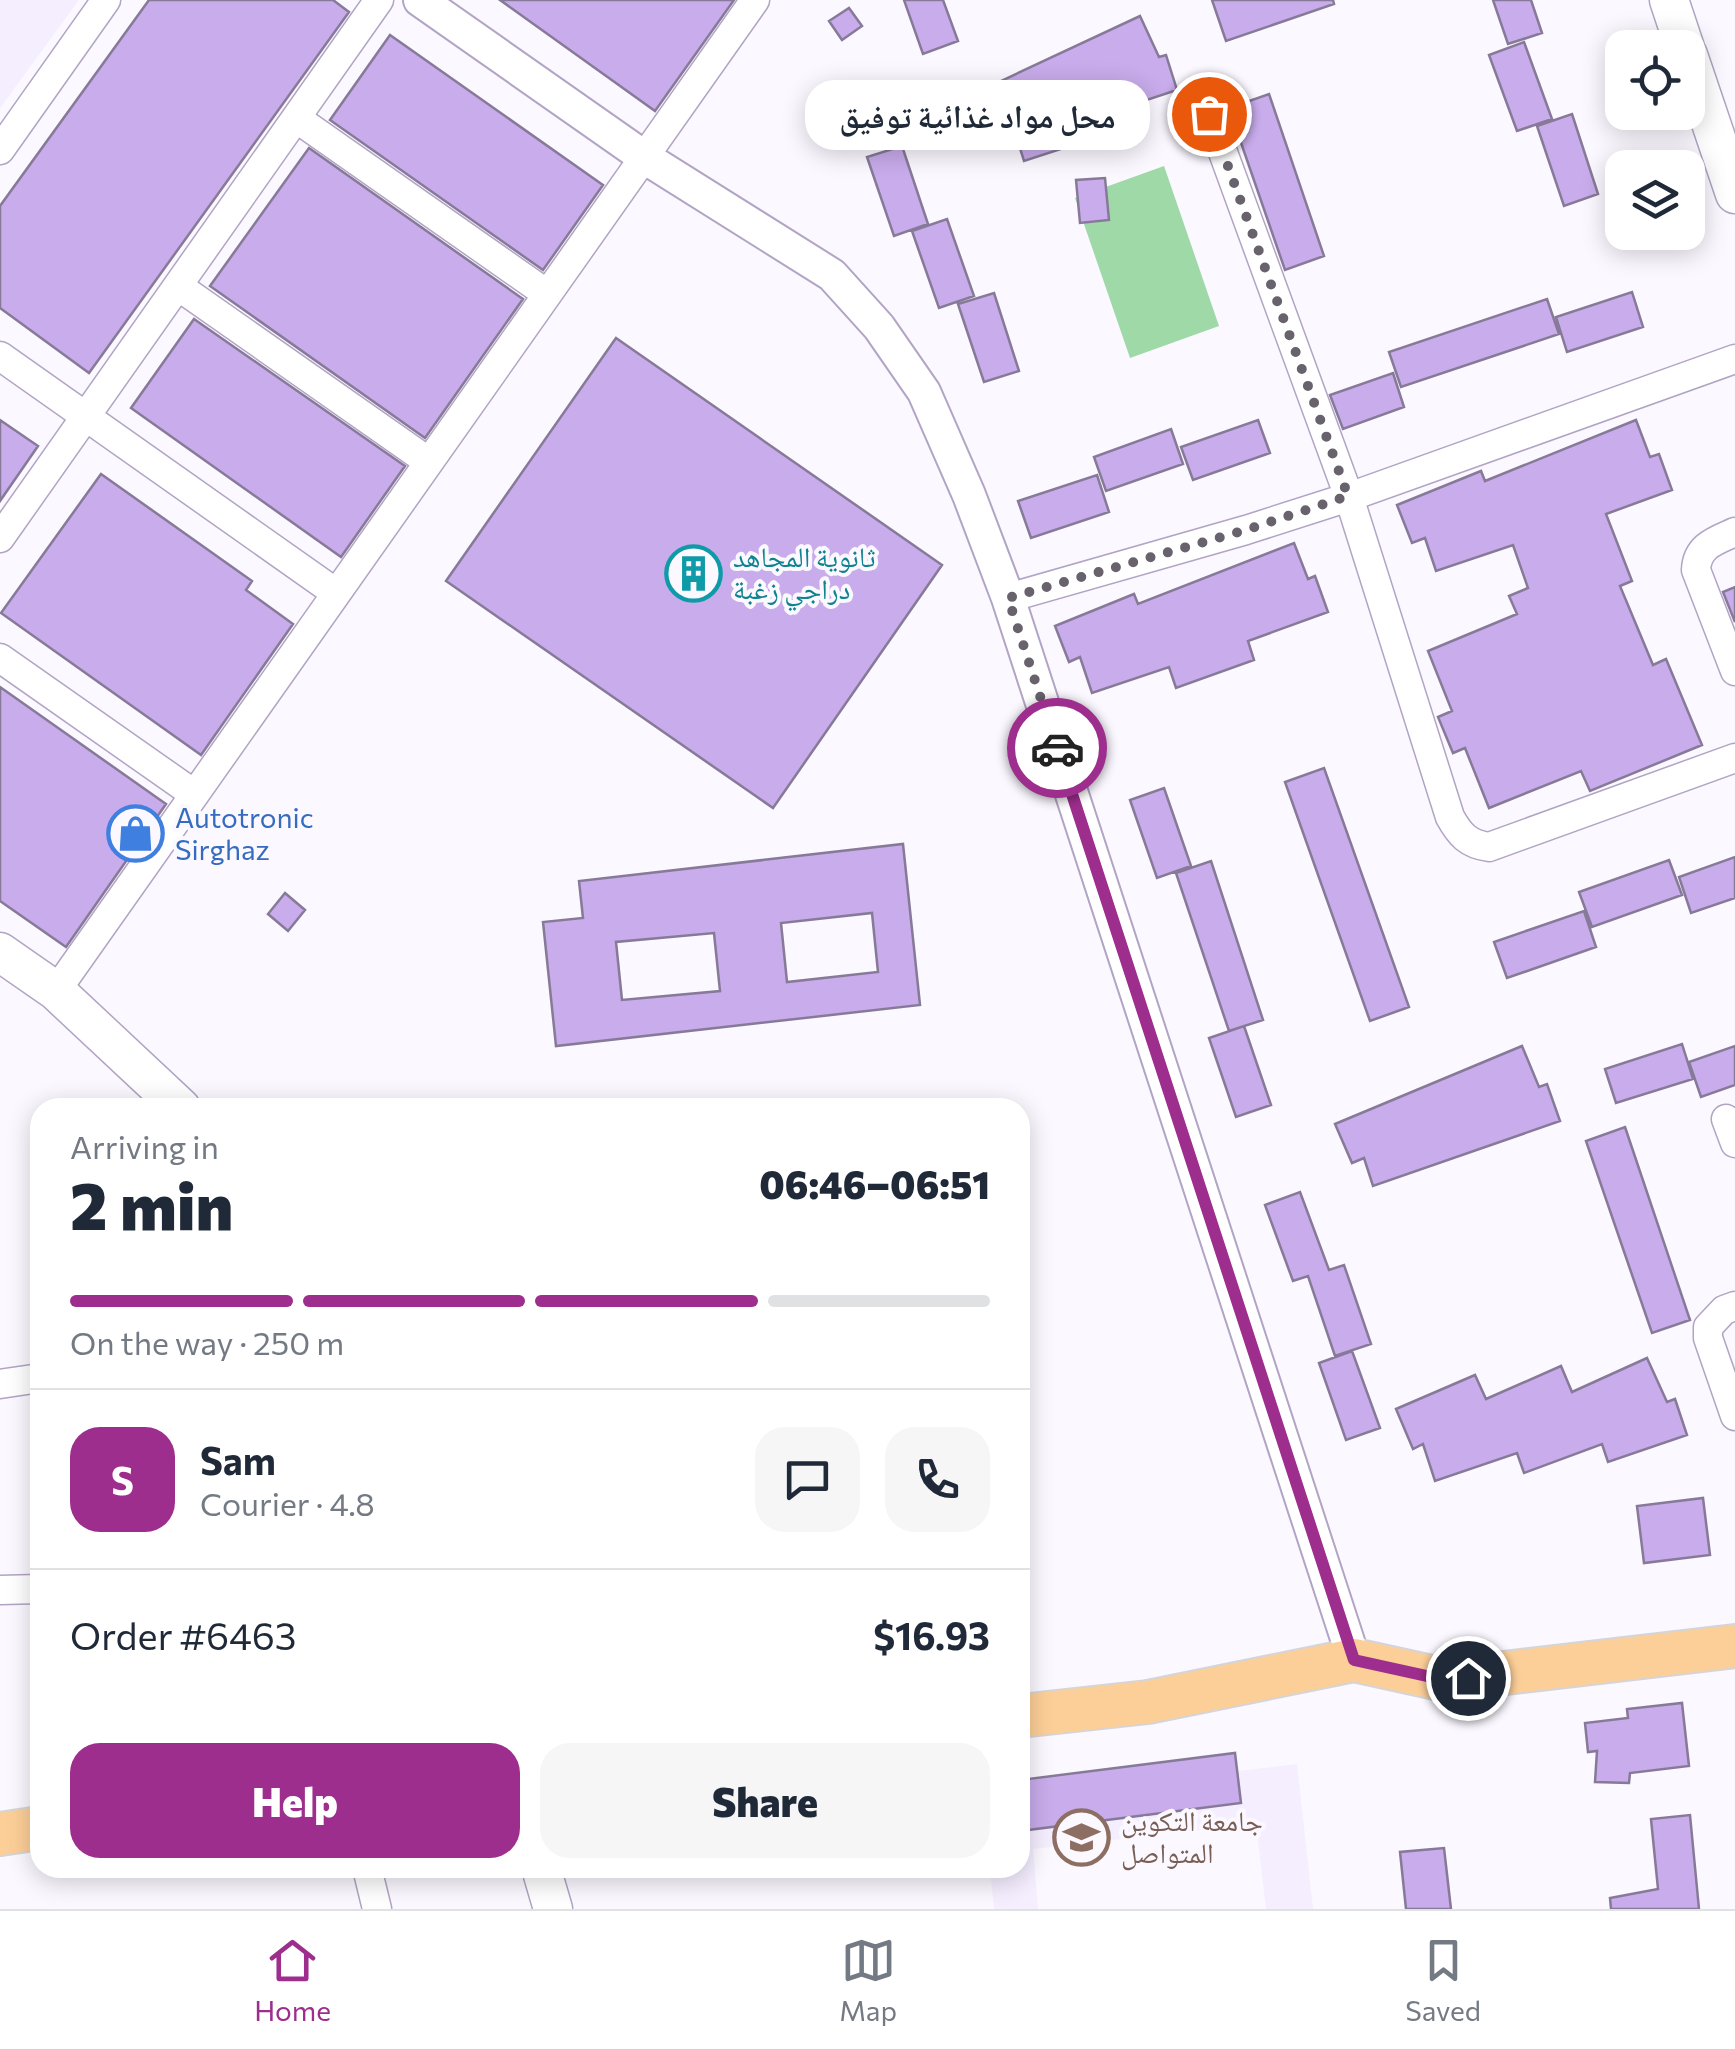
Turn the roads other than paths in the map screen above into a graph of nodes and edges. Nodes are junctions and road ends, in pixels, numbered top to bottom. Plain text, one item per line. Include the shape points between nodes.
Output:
1 (106, 0) edge
2 (379, 0) edge
3 (420, 0) edge
4 (754, 0) edge
5 (1668, 0) edge
6 (1679, 30) edge
7 (1705, 105) edge
8 (1209, 114) dead end
9 (296, 118) junction
10 (0, 150) edge
11 (644, 157) junction
12 (1735, 194) edge
13 (178, 286) junction
14 (547, 294) junction
15 (0, 356) edge
16 (1735, 359) edge
17 (86, 416) junction
18 (429, 462) junction
19 (1348, 496) junction
20 (1735, 532) edge
21 (0, 538) edge
22 (336, 594) junction
23 (1008, 598) junction
24 (0, 658) edge
25 (1735, 671) edge
26 (1735, 758) edge
27 (194, 794) junction
28 (0, 952) edge
29 (56, 991) junction
30 (170, 1098) edge
31 (1735, 1306) edge
32 (30, 1380) edge
33 (0, 1384) edge
34 (1735, 1416) edge
35 (30, 1589) edge
36 (0, 1590) edge
37 (1735, 1646) edge
38 (1354, 1660) junction
39 (1030, 1715) edge
40 (30, 1830) edge
41 (0, 1834) edge
42 (369, 1878) edge
43 (544, 1878) edge
44 (377, 1909) edge
45 (553, 1909) edge

1 - 10 street
2 - 9 street
3 - 11 street
4 - 11 street
5 - 6 main road
7 - 12 main road
8 - 19 street
9 - 13 street
9 - 14 street
11 - 14 street
11 - 23 street via 832,275 879,327 924,392
13 - 17 street
13 - 18 street
14 - 18 street
15 - 17 street
16 - 19 street
17 - 21 street
17 - 22 street
18 - 22 street
19 - 23 street
19 - 26 street via 1450,817 1472,844 1489,847
20 - 25 street via 1705,546 1696,570
22 - 27 street
23 - 38 street
24 - 27 street
27 - 29 street
28 - 29 main road
29 - 30 main road
31 - 34 street via 1712,1320 1708,1338
32 - 33 street
35 - 36 street
37 - 38 main road via 1445,1680
38 - 39 main road via 1148,1702
40 - 41 main road
42 - 44 street
43 - 45 main road

